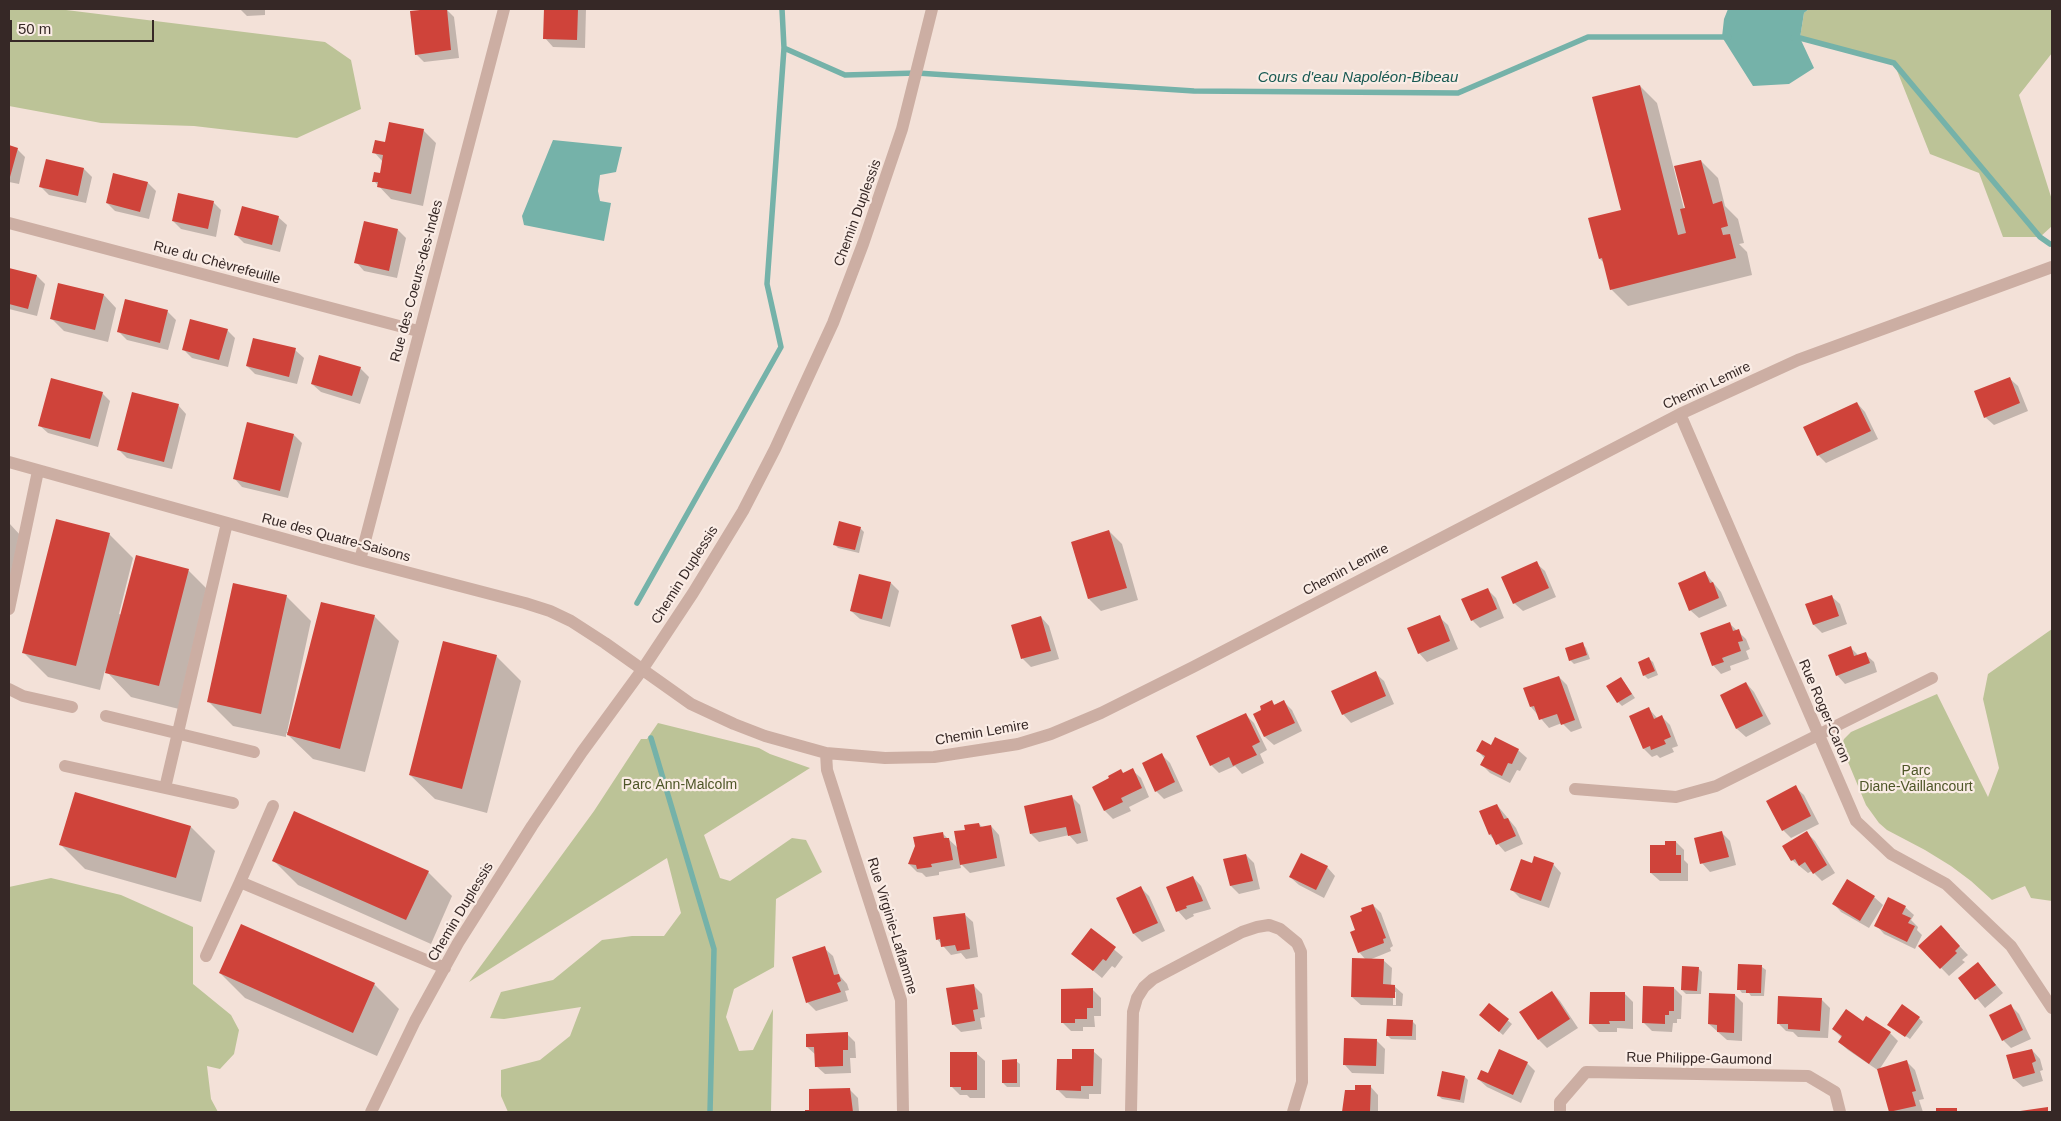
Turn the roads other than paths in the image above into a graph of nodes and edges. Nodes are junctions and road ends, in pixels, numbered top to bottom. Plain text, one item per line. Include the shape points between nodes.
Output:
1 (504, 9) edge
2 (932, 9) edge
3 (9, 223) edge
4 (2052, 267) edge
5 (418, 331) junction
6 (1680, 414) junction
7 (9, 462) edge
8 (38, 470) junction
9 (227, 523) junction
10 (360, 560) junction
11 (9, 609) edge
12 (642, 670) junction
13 (1932, 678) dead end
14 (9, 689) edge
15 (72, 707) dead end
16 (106, 716) dead end
17 (178, 733) junction
18 (1817, 734) junction
19 (254, 752) dead end
20 (826, 753) junction
21 (65, 766) dead end
22 (165, 788) junction
23 (1575, 789) dead end
24 (233, 803) dead end
25 (273, 806) dead end
26 (240, 882) junction
27 (206, 956) dead end
28 (445, 968) junction
29 (2052, 1008) edge
30 (371, 1112) edge
31 (903, 1112) edge
32 (1131, 1112) edge
33 (1293, 1112) edge
34 (1560, 1112) edge
35 (1840, 1112) edge

1 - 5 street, Rue des Coeurs-des-Indes
2 - 12 street, Chemin Duplessis via 900,138 867,235 801,396 743,511
3 - 5 street, Rue du Chèvrefeuille
4 - 6 street, Chemin Lemire via 1798,360
5 - 10 street, Rue des Coeurs-des-Indes
6 - 18 street, Rue Roger-Caron
6 - 20 street, Chemin Lemire via 1193,667 1051,734 1000,748 934,757 885,758
7 - 8 street, Rue des Quatre-Saisons
8 - 9 street, Rue des Quatre-Saisons
8 - 11 street
9 - 10 street, Rue des Quatre-Saisons
9 - 17 street
10 - 12 street, Rue des Quatre-Saisons via 550,611 571,621
12 - 20 street, Chemin Lemire via 691,704 714,715 765,736
12 - 28 street, Chemin Duplessis via 532,826
13 - 18 street
14 - 15 street via 23,696
16 - 17 street
17 - 19 street
17 - 22 street
18 - 23 street via 1716,786 1676,797
18 - 29 street, Rue Roger-Caron via 1856,821 1890,854 1946,884 2005,939
20 - 31 street, Rue Virginie-Laflamme via 826,770 901,1000
21 - 22 street
22 - 24 street
25 - 26 street
26 - 27 street
26 - 28 street
28 - 30 street, Chemin Duplessis
32 - 33 street via 1133,1012 1144,987 1242,932 1270,925 1297,943 1301,952 1302,1082
34 - 35 street, Rue Philippe-Gaumond via 1560,1102 1586,1072 1808,1076 1835,1092

